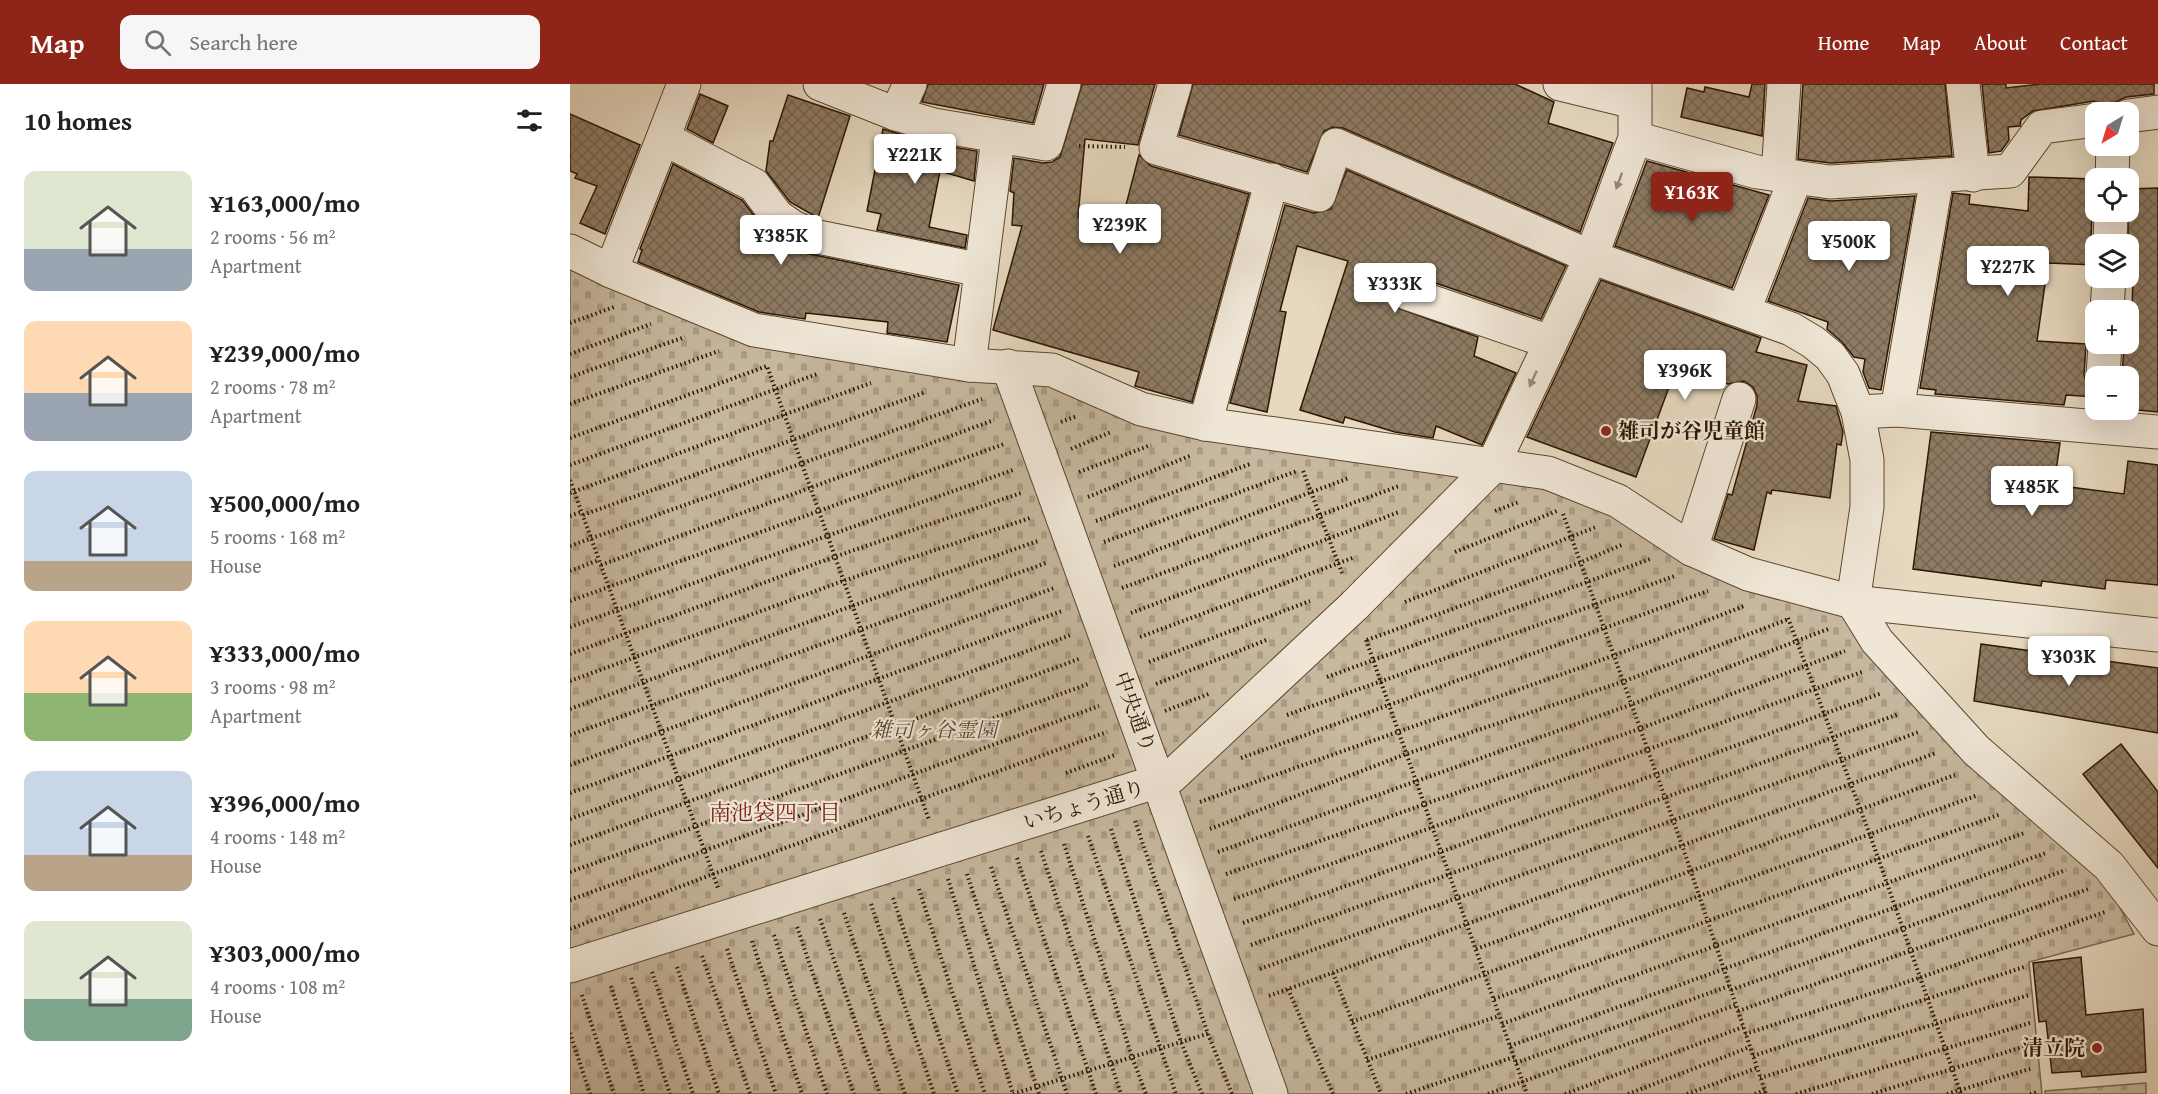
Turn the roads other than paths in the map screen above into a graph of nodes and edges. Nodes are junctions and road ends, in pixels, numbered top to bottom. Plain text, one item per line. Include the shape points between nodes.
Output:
1 (684, 84) edge
2 (820, 84) edge
3 (910, 84) edge
4 (1064, 84) edge
5 (1175, 84) edge
6 (1560, 84) edge
7 (1784, 84) edge
8 (1963, 84) edge
9 (1635, 93) edge
10 (2158, 112) edge
11 (896, 114) junction
12 (2139, 115) edge
13 (2085, 121) edge
14 (998, 138) junction
15 (1635, 138) junction
16 (665, 139) junction
17 (1973, 175) junction
18 (1787, 176) junction
19 (1937, 177) junction
20 (1272, 180) junction
21 (570, 251) edge
22 (1591, 257) junction
23 (981, 270) junction
24 (611, 271) junction
25 (1409, 294) dead end
26 (1744, 310) junction
27 (1550, 342) junction
28 (969, 365) junction
29 (1739, 399) dead end
30 (1897, 410) junction
31 (1858, 412) junction
32 (2085, 417) edge
33 (2109, 420) edge
34 (2158, 432) edge
35 (1202, 438) junction
36 (1492, 467) junction
37 (1073, 541) junction
38 (1687, 561) junction
39 (1853, 602) junction
40 (2158, 635) edge
41 (1160, 781) junction
42 (834, 884) edge
43 (2158, 928) edge
44 (1271, 1094) edge

1 - 16 street
2 - 11 street
3 - 11 street
4 - 14 street via 1046,144
5 - 20 street via 1156,148
6 - 9 street
7 - 18 street
8 - 17 street
9 - 15 street
10 - 12 street
11 - 14 street
13 - 17 street via 2042,127 2010,171
14 - 23 street
15 - 18 street
15 -> 22 street, いちょう通り
16 - 23 street via 754,185 777,216 813,236
16 - 24 street
17 - 19 street
18 - 19 street via 1830,182
18 - 26 street
19 - 30 street
20 - 22 street via 1319,195 1336,145
20 - 35 street
21 - 24 street
22 - 26 street
22 - 27 street, いちょう通り
23 - 28 street
24 - 28 street via 754,330
25 - 27 street
26 - 31 street via 1791,329 1830,356 1843,374
27 -> 36 street, いちょう通り
28 - 37 street
29 - 38 street
30 - 31 street
30 - 32 street
31 - 39 street via 1867,460 1867,507
33 - 34 street
35 - 36 street
35 - 37 street via 1052,370
36 - 38 street via 1548,473 1596,490 1654,522
36 - 41 street, いちょう通り via 1354,606 1171,777
37 - 41 street, 中央通り
38 - 39 street
39 - 40 street
39 - 43 street via 1877,641 1968,741 2109,866
41 - 42 street, いちょう通り
41 - 44 street, 中央通り

